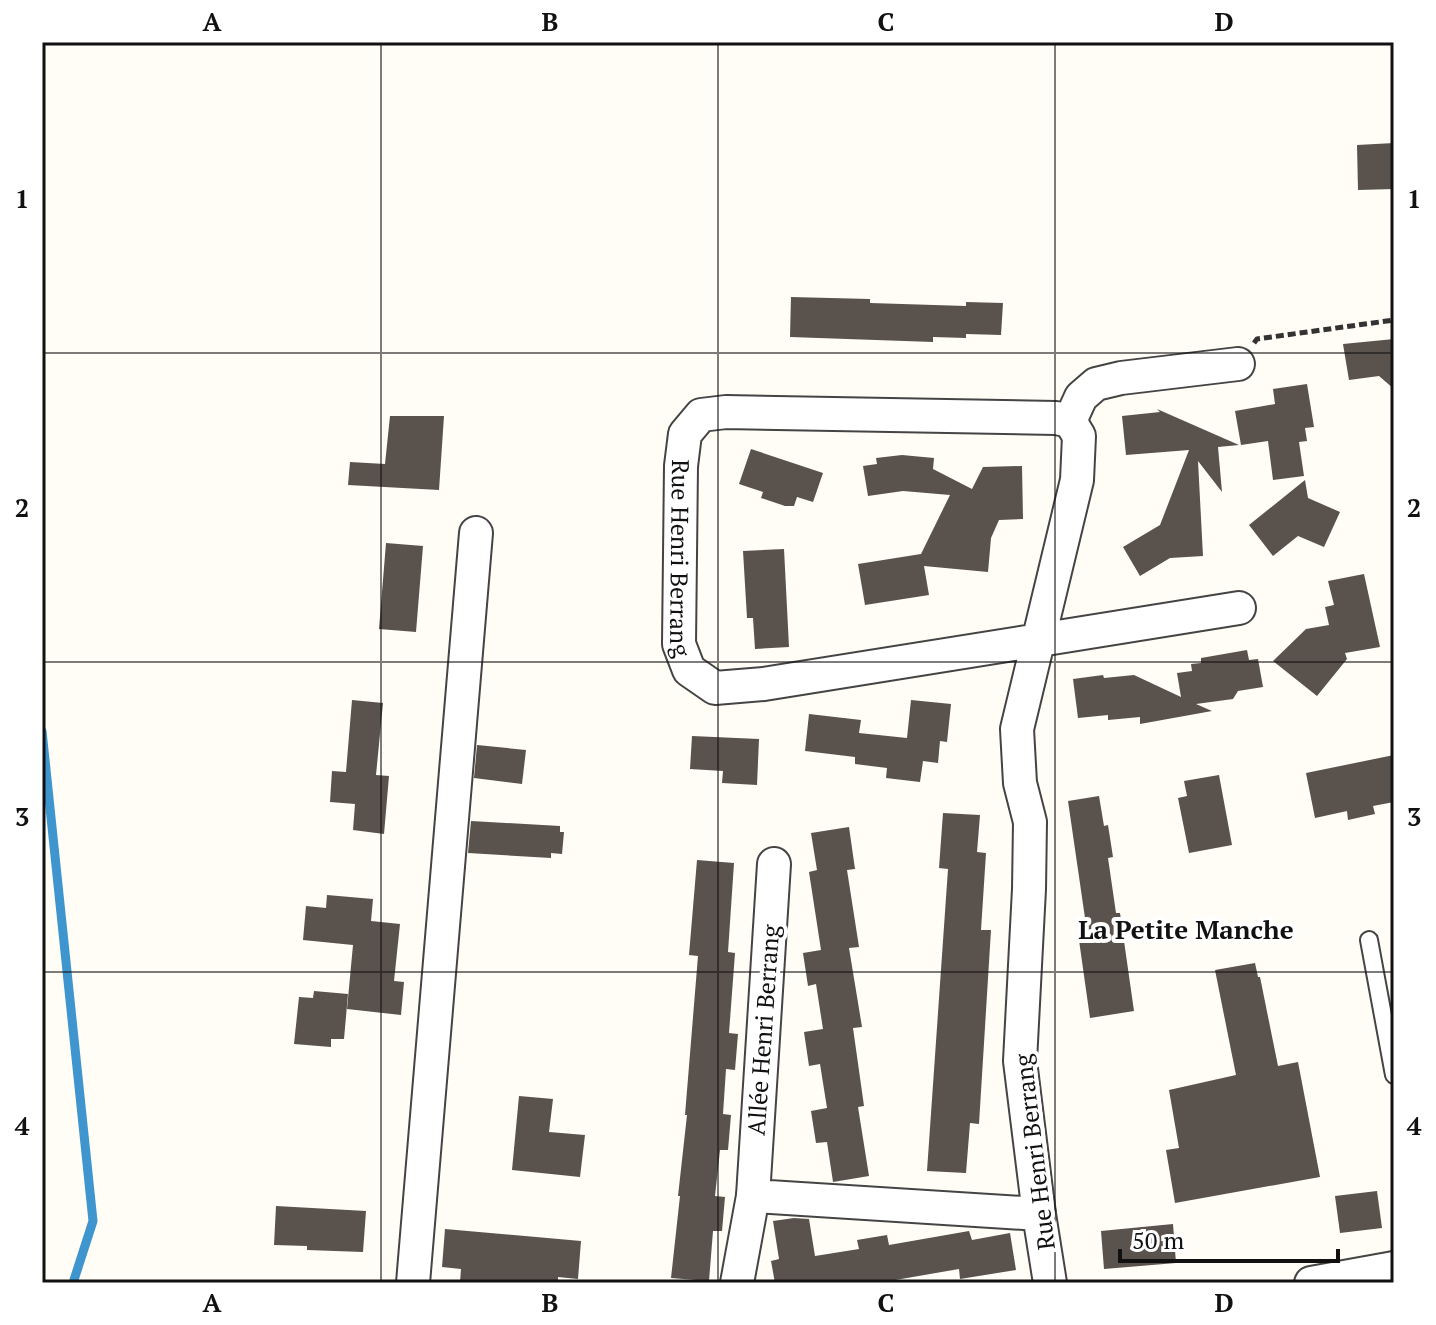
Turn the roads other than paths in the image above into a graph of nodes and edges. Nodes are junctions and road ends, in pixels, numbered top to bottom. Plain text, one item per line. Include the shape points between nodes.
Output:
1 (1238, 364) road end
2 (1070, 421) junction
3 (476, 533) dead end
4 (1239, 608) dead end
5 (1038, 641) junction
6 (774, 864) dead end
7 (1369, 940) dead end
8 (1394, 1075) edge
9 (753, 1196) junction
10 (1039, 1214) junction
11 (1394, 1268) edge
12 (413, 1283) edge
13 (737, 1283) edge
14 (1050, 1283) edge
15 (1311, 1283) edge

1 - 2 street via 1096,384 1081,397
2 - 5 street, Rue Henri Berrang via 1079,436 1077,480
2 - 5 street, Rue Henri Berrang via 726,412 701,415 685,434 679,644 689,670 715,688
3 - 12 street
4 - 5 street, Rue Henri Berrang
5 - 10 street, Rue Henri Berrang via 1017,729 1020,783 1030,822 1020,1061
6 - 9 street, Allée Henri Berrang
7 - 8 lane
9 - 10 street
9 - 13 street, Allée Henri Berrang
10 - 14 street, Rue Henri Berrang
11 - 15 street

